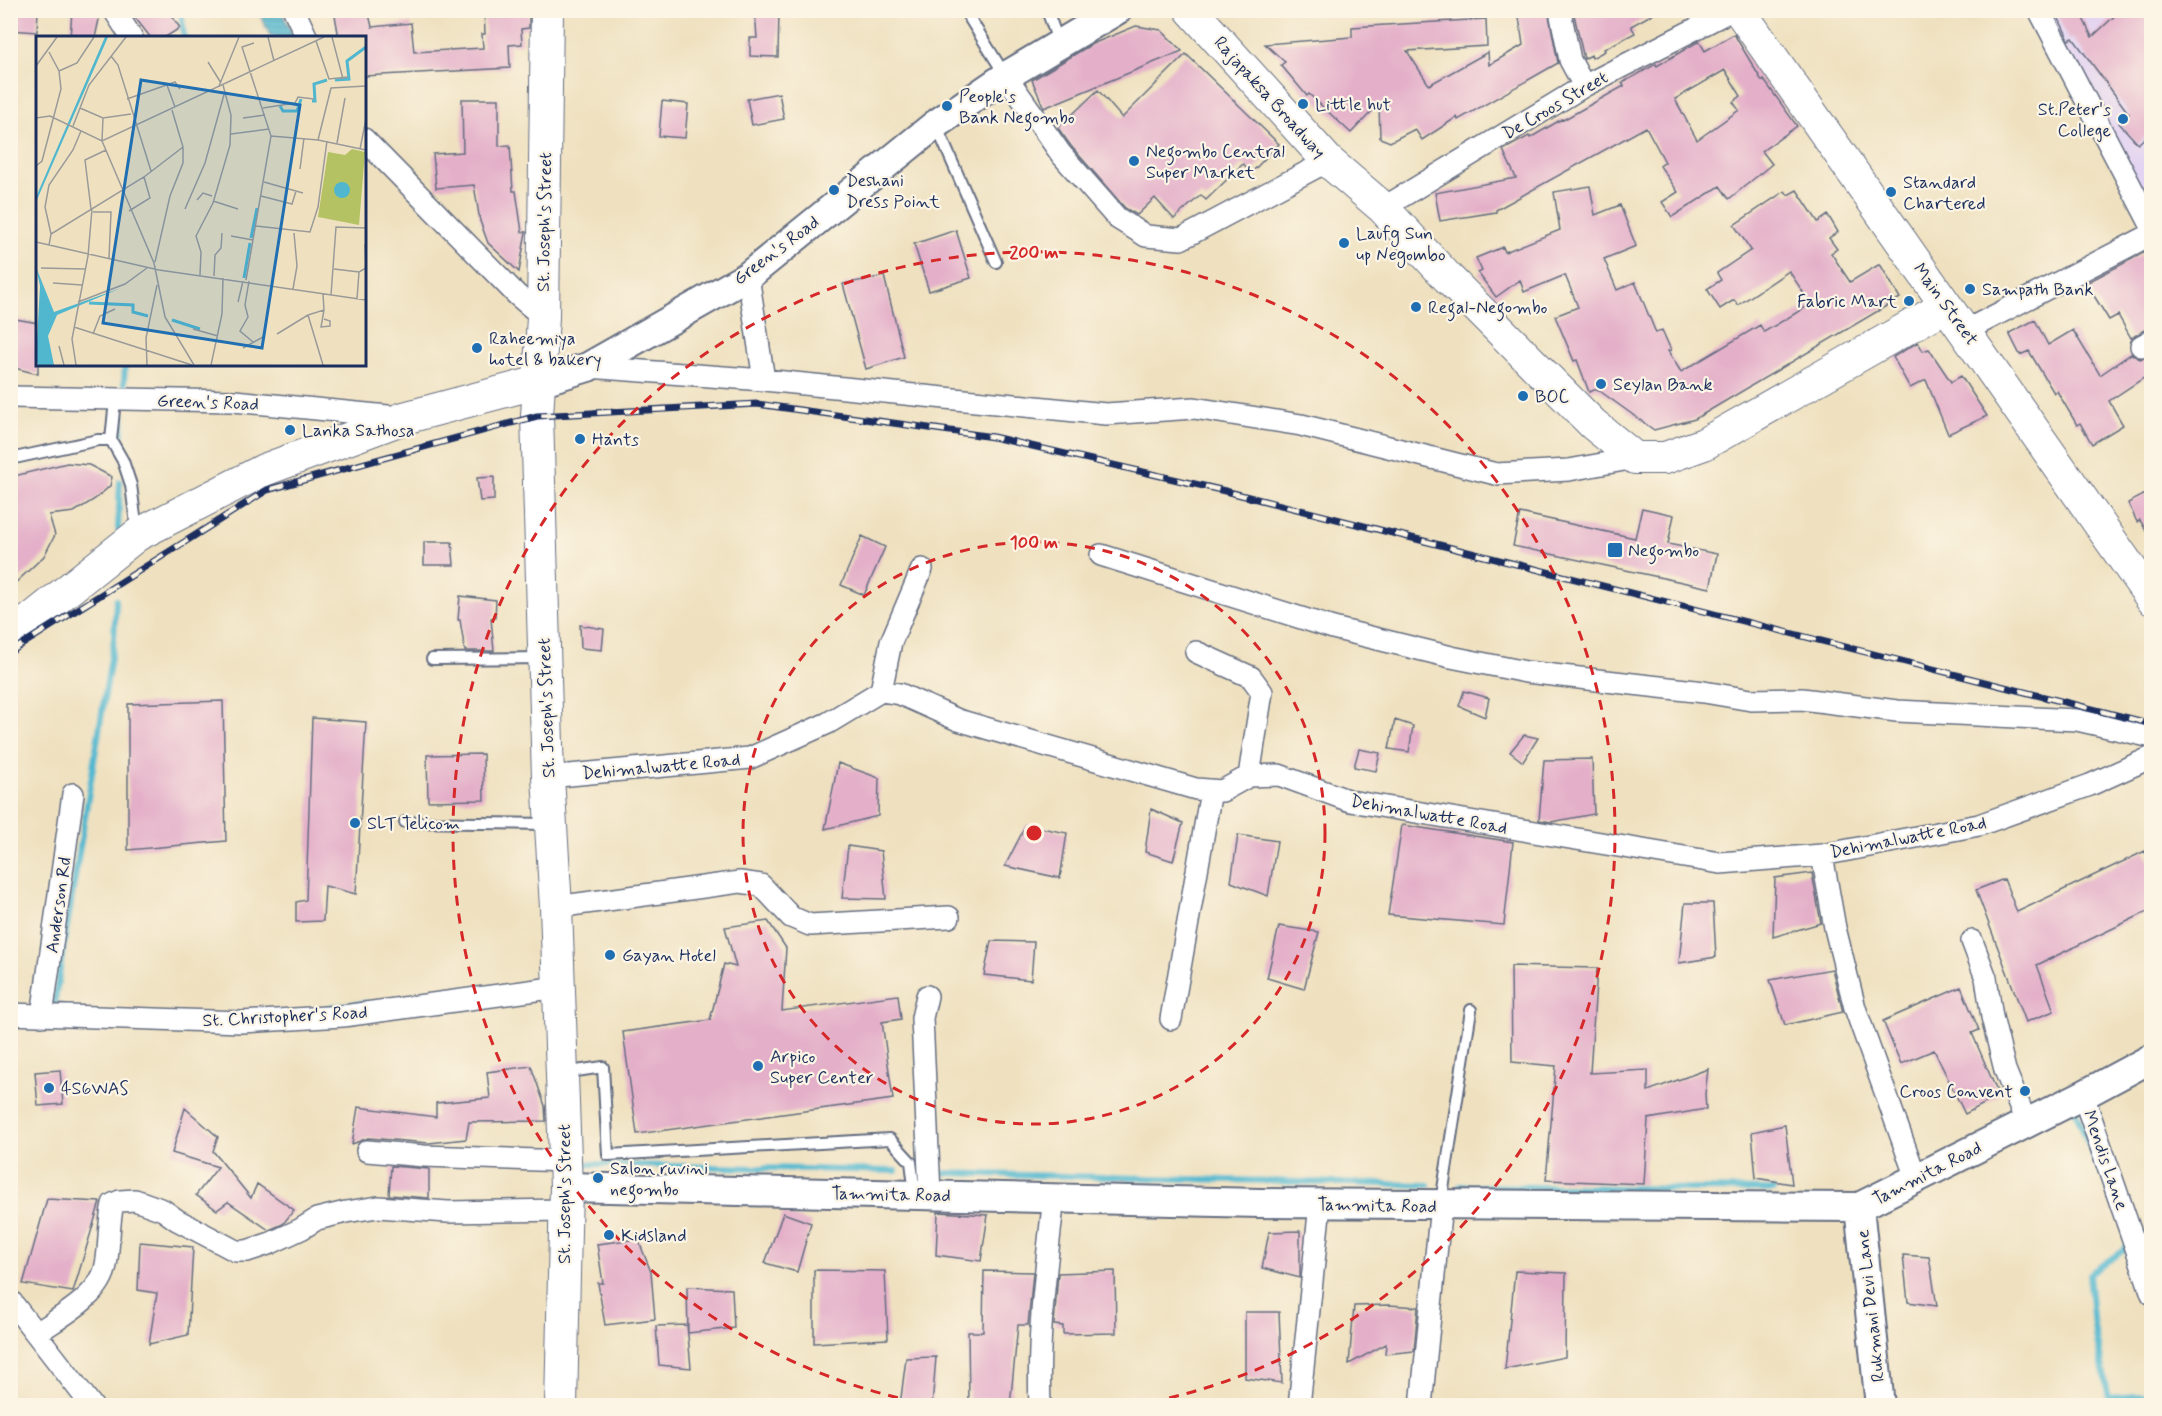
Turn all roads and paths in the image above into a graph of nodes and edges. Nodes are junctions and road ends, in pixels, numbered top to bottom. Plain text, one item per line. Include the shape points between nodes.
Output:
1 (114, 10) edge
2 (294, 10) edge
3 (547, 10) edge
4 (1047, 10) edge
5 (1117, 10) edge
6 (1191, 10) edge
7 (1732, 10) edge
8 (1739, 10) edge
9 (2039, 10) edge
10 (1560, 11) edge
11 (967, 14) dead end
12 (131, 36) edge
13 (306, 36) edge
14 (1059, 44) junction
15 (1006, 76) junction
16 (1584, 86) junction
17 (936, 124) junction
18 (366, 141) edge
19 (1328, 161) junction
20 (1383, 208) junction
21 (2151, 227) edge
22 (2151, 234) edge
23 (996, 262) dead end
24 (748, 276) junction
25 (1946, 306) junction
26 (543, 317) junction
27 (1965, 331) junction
28 (588, 367) junction
29 (764, 380) junction
30 (539, 382) junction
31 (10, 397) edge
32 (115, 400) junction
33 (404, 418) junction
34 (111, 440) junction
35 (1635, 458) junction
36 (10, 459) edge
37 (137, 535) junction
38 (1101, 555) dead end
39 (922, 569) dead end
40 (2147, 584) edge
41 (10, 636) edge
42 (1196, 652) dead end
43 (544, 658) junction
44 (432, 659) dead end
45 (881, 691) junction
46 (2151, 737) edge
47 (2151, 757) edge
48 (1249, 776) junction
49 (548, 777) junction
50 (1211, 791) junction
51 (73, 794) dead end
52 (405, 822) dead end
53 (551, 824) junction
54 (1822, 855) junction
55 (556, 907) junction
56 (949, 916) dead end
57 (1972, 941) dead end
58 (559, 987) junction
59 (927, 996) dead end
60 (1471, 1010) dead end
61 (10, 1014) edge
62 (42, 1016) junction
63 (1171, 1019) dead end
64 (2150, 1060) edge
65 (562, 1073) junction
66 (2083, 1095) junction
67 (2026, 1122) junction
68 (367, 1151) dead end
69 (1916, 1178) junction
70 (566, 1186) junction
71 (922, 1194) junction
72 (1054, 1197) junction
73 (1320, 1204) junction
74 (1441, 1205) junction
75 (1859, 1207) junction
76 (2151, 1294) edge
77 (10, 1300) edge
78 (37, 1333) junction
79 (92, 1406) edge
80 (561, 1406) edge
81 (1040, 1406) edge
82 (1299, 1406) edge
83 (1421, 1406) edge
84 (1880, 1406) edge

1 - 12 street
2 - 13 street
3 - 26 main road, St. Joseph's Street
4 - 14 lane
5 - 14 street, Green's Road
6 - 19 main road, Rajapaksa Broadway
7 - 16 street, De Croos Street
8 - 25 main road, Main Street
9 - 21 street
10 - 16 street via 1570,60
11 - 15 lane
14 - 15 street, Green's Road
15 - 17 street, Green's Road
15 - 19 street via 1068,162 1117,218 1146,236 1181,239
16 - 20 street, De Croos Street
17 - 23 lane
17 - 24 street, Green's Road
18 - 26 street
19 - 20 main road, Rajapaksa Broadway
20 - 35 main road, Rajapaksa Broadway via 1593,424
22 - 27 street
24 - 28 street, Green's Road
24 - 29 street
25 - 27 main road, Main Street
25 - 35 main road via 1704,444 1665,458
26 - 30 main road, St. Joseph's Street
27 - 40 main road, Main Street
28 - 29 street
28 - 30 street, Green's Road
29 - 35 street via 1106,414 1194,408 1301,425 1496,474 1569,470
30 - 33 main road
30 - 43 main road, St. Joseph's Street
31 - 32 street, Green's Road
32 - 33 street, Green's Road via 234,401
32 - 34 lane
33 - 37 main road via 264,470
34 - 36 lane
34 - 37 lane via 131,484
37 - 41 main road
38 - 46 street via 1333,628 1526,672 1751,700 1802,699 1897,711 2077,720
39 - 45 street via 891,642
42 - 48 street via 1251,677 1262,692
43 - 44 lane
43 - 49 main road, St. Joseph's Street
45 - 49 street, Dehimalwatte Road via 828,723 750,758
45 - 50 street via 900,694 958,720
47 - 54 street, Dehimalwatte Road via 2090,785 1979,825
48 - 50 street, Dehimalwatte Road via 1222,791
48 - 54 street, Dehimalwatte Road via 1279,775 1350,801 1720,863
49 - 53 main road, St. Joseph's Street
50 - 63 street
51 - 62 street, Anderson Rd
52 - 53 lane
53 - 55 main road, St. Joseph's Street
54 - 69 street via 1835,928 1856,1008
55 - 56 street via 740,882 761,885 790,917 810,925
55 - 58 main road, St. Joseph's Street
57 - 67 street via 1986,978 2005,1070
58 - 62 street, St. Christopher's Road via 343,1016 241,1022
58 - 65 main road, St. Joseph's Street
59 - 71 street via 922,1018
60 - 74 lane
61 - 62 street, St. Christopher's Road
64 - 66 street, Tammita Road
65 - 70 main road, St. Joseph's Street
65 - 71 lane via 603,1067 608,1155 890,1139 911,1162
66 - 67 street, Tammita Road
66 - 76 street, Mendis Lane
67 - 69 street, Tammita Road
68 - 70 street via 424,1156
69 - 75 street, Tammita Road
70 - 71 street, Tammita Road
70 - 78 street via 448,1212 378,1208 346,1212 317,1219 281,1239 247,1251 236,1251 163,1210 135,1200 120,1201 113,1204 106,1267 100,1280 92,1292
70 - 80 main road, St. Joseph's Street
71 - 72 street, Tammita Road
72 - 73 street, Tammita Road
72 - 81 street via 1042,1297
73 - 74 street, Tammita Road
73 - 82 street
74 - 75 street, Tammita Road
74 - 83 street
75 - 84 street, Rukmani Devi Lane
77 - 78 street
78 - 79 street

